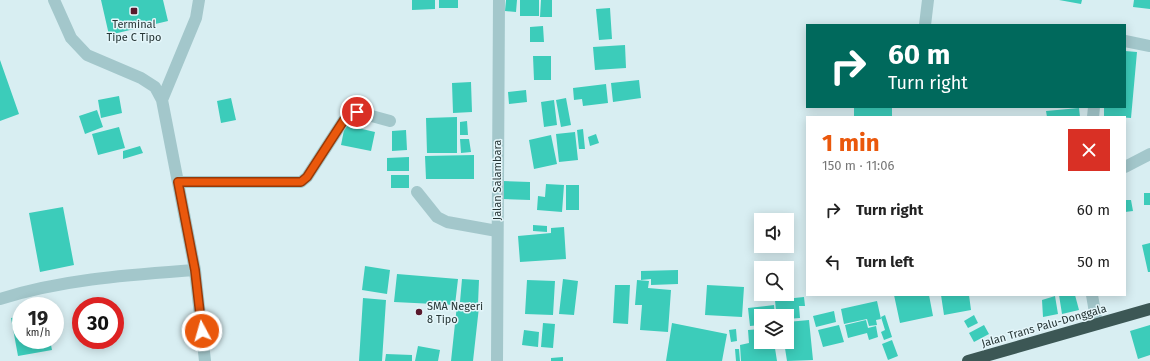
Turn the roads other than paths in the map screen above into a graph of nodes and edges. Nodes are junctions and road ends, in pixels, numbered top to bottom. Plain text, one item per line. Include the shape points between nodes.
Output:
1 (54, 0) edge
2 (199, 0) edge
3 (499, 0) edge
4 (928, 0) edge
5 (925, 24) edge
6 (1126, 41) edge
7 (1150, 46) edge
8 (162, 100) junction
9 (390, 121) dead end
10 (1150, 154) edge
11 (1126, 166) edge
12 (178, 182) junction
13 (417, 192) dead end
14 (497, 231) junction
15 (195, 270) junction
16 (1092, 296) edge
17 (0, 299) edge
18 (1150, 309) edge
19 (1097, 324) junction
20 (205, 361) edge
21 (497, 361) edge
22 (968, 361) edge

1 - 8 street via 71,38 87,55 155,87
2 - 8 street via 196,18
3 - 14 street, Jalan Salambara
4 - 5 street
6 - 7 street
8 - 12 street
9 - 12 street via 357,112 344,120 307,177 301,182
10 - 11 street
12 - 15 street
13 - 14 street via 436,217 447,222
14 - 21 street, Jalan Salambara
15 - 17 street via 84,280 34,288
15 - 20 street
16 - 19 street
18 - 19 highway, Jalan Trans Palu-Donggala
19 - 22 highway, Jalan Trans Palu-Donggala

